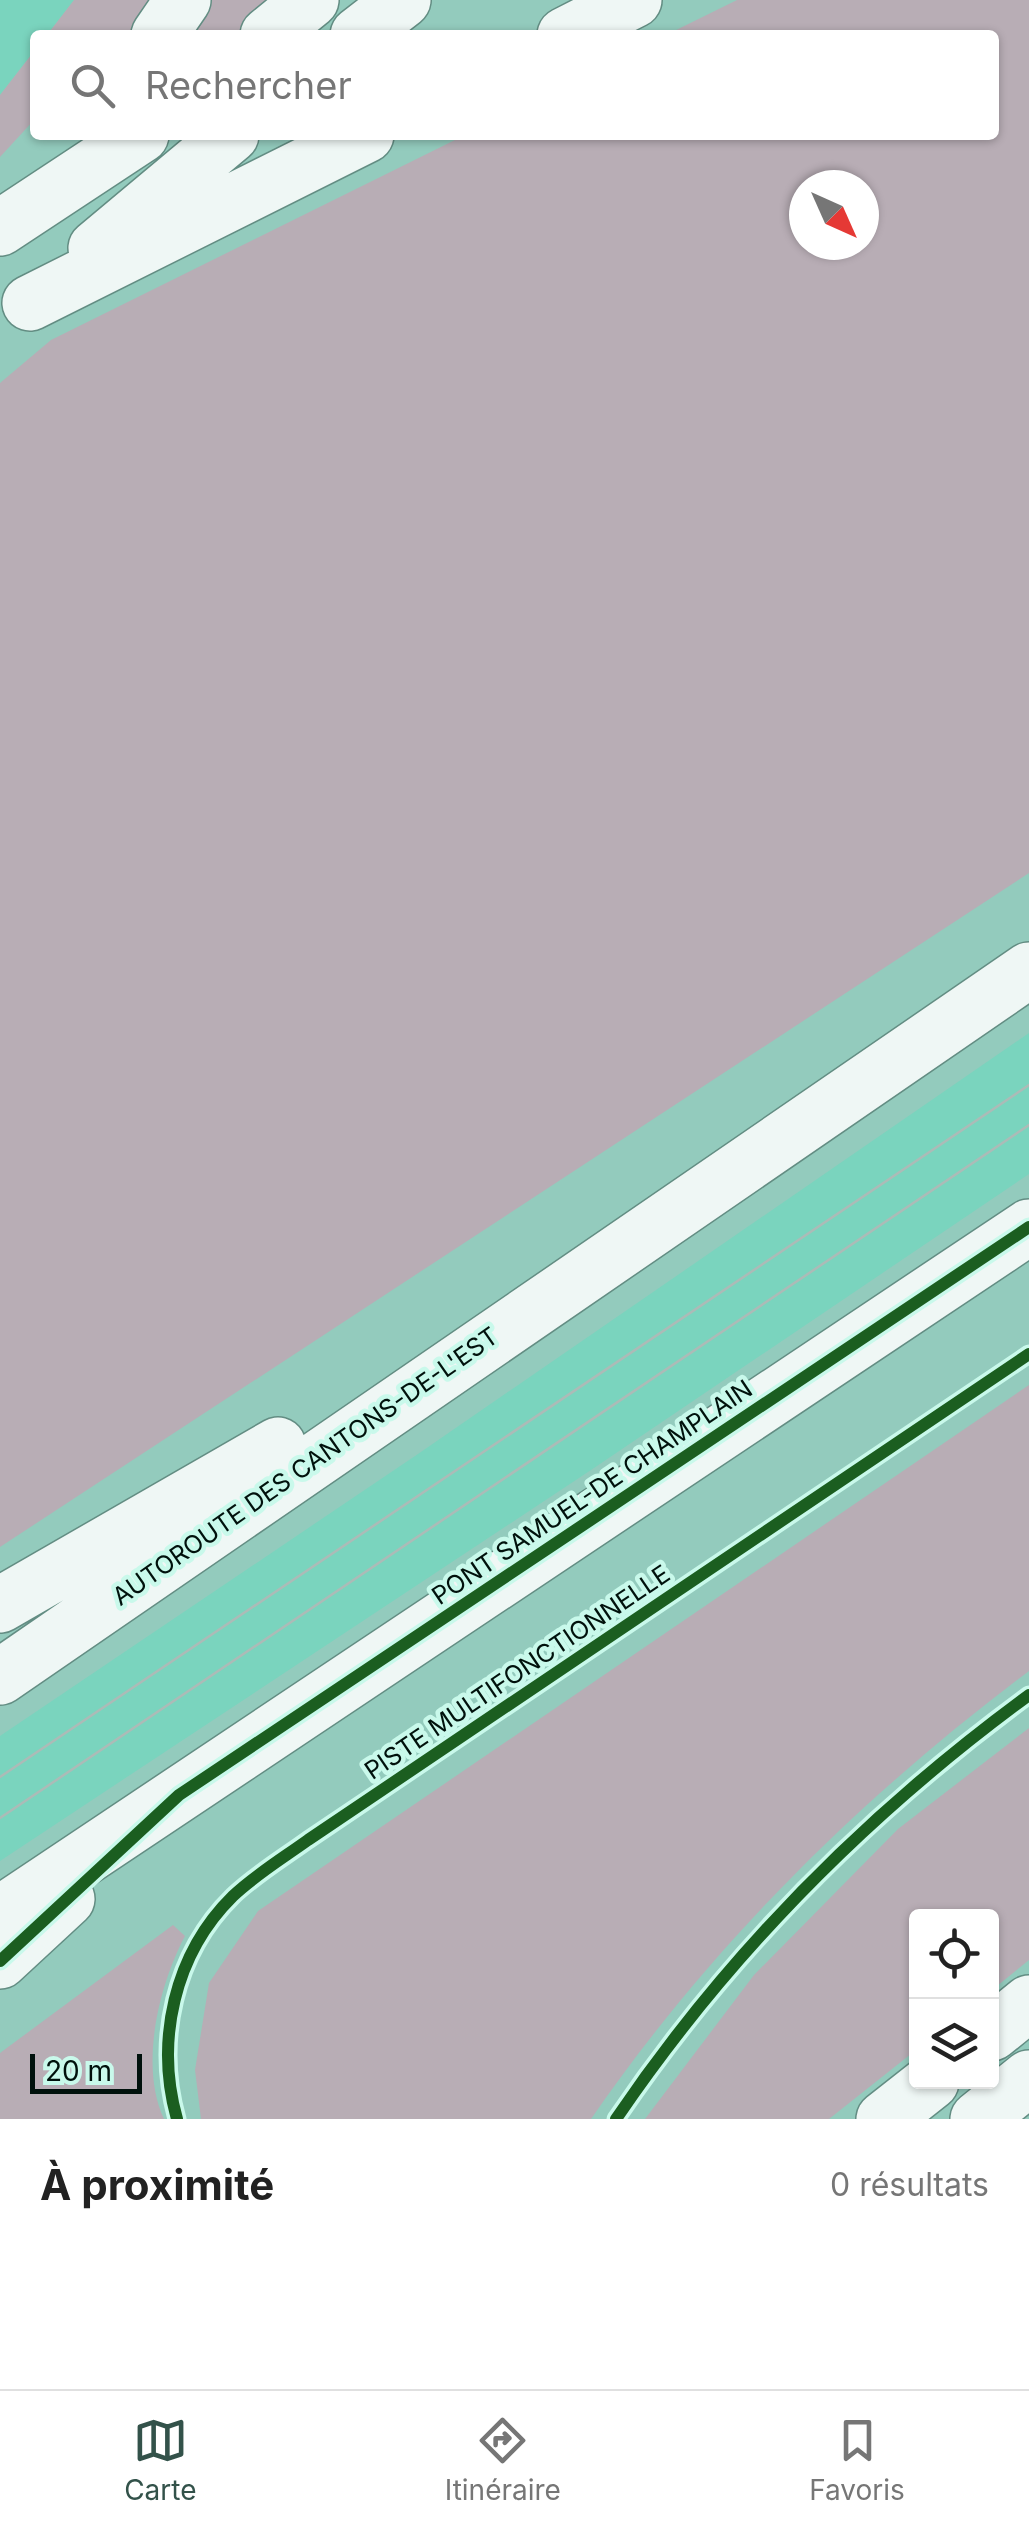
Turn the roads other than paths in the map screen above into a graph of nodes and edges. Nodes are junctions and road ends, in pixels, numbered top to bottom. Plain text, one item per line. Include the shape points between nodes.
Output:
1 (183, 0) edge
2 (312, 0) edge
3 (402, 0) edge
4 (634, 0) edge
5 (162, 30) edge
6 (274, 30) edge
7 (364, 30) edge
8 (575, 30) edge
9 (76, 140) edge
10 (132, 140) edge
11 (226, 140) edge
12 (356, 140) edge
13 (6, 224) edge
14 (15, 314) edge
15 (1029, 970) edge
16 (1029, 1227) edge
17 (610, 1255) junction
18 (0, 1605) edge
19 (0, 1677) edge
20 (179, 1794) junction
21 (0, 1914) edge
22 (0, 1961) edge
23 (1029, 2003) edge
24 (999, 2027) edge
25 (1029, 2078) edge
26 (922, 2089) edge
27 (884, 2119) edge
28 (978, 2119) edge

1 - 5 highway
2 - 6 highway
3 - 7 highway
4 - 8 highway
9 - 13 highway
10 - 13 highway
11 - 14 highway
12 - 14 highway
15 - 17 highway
16 - 20 highway, PONT SAMUEL-DE CHAMPLAIN
17 - 18 highway
17 - 19 highway, AUTOROUTE DES CANTONS-DE-L'EST
20 - 21 highway
20 - 22 highway
23 - 24 highway
25 - 28 highway
26 - 27 highway

